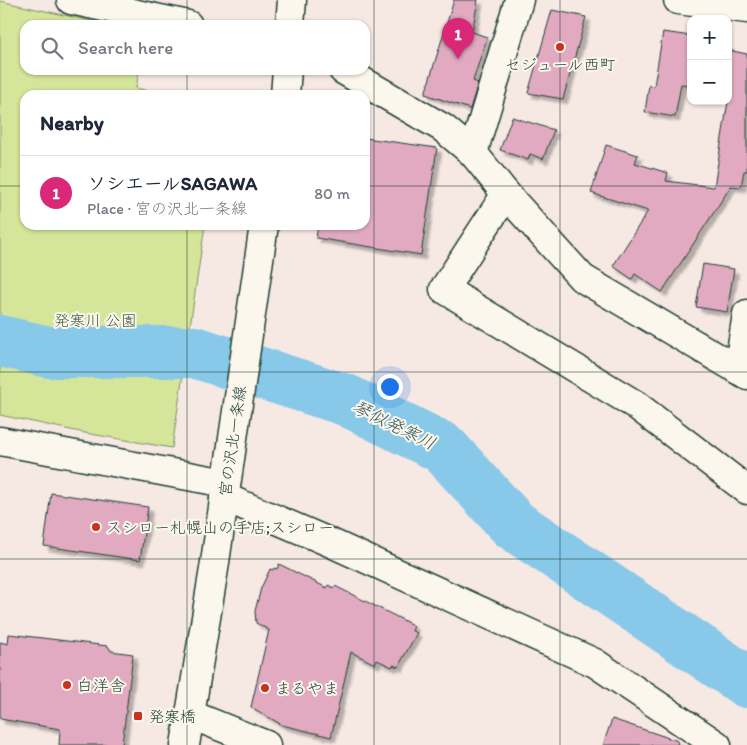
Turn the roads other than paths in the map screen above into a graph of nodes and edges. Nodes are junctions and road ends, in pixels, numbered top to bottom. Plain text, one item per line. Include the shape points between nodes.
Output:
1 (71, 0) edge
2 (292, 0) edge
3 (519, 0) edge
4 (678, 0) edge
5 (747, 9) edge
6 (165, 20) edge
7 (290, 20) edge
8 (286, 75) edge
9 (352, 75) edge
10 (285, 90) edge
11 (473, 153) junction
12 (506, 194) junction
13 (263, 230) edge
14 (747, 314) edge
15 (743, 373) edge
16 (0, 441) edge
17 (226, 481) junction
18 (747, 490) edge
19 (189, 714) junction
20 (185, 745) edge
21 (266, 745) edge
22 (717, 745) edge

1 - 6 street
2 - 7 street
3 - 11 street
4 - 5 street
8 - 10 street
9 - 11 street via 443,128
11 - 12 street
12 - 15 street via 582,278
12 - 18 street via 444,289 636,405
13 - 17 street, 宮の沢北一条線
14 - 15 street
16 - 17 street
17 - 19 street, 宮の沢北一条線
17 - 22 street via 329,542 594,663
19 - 20 street, 宮の沢北一条線
19 - 21 street

